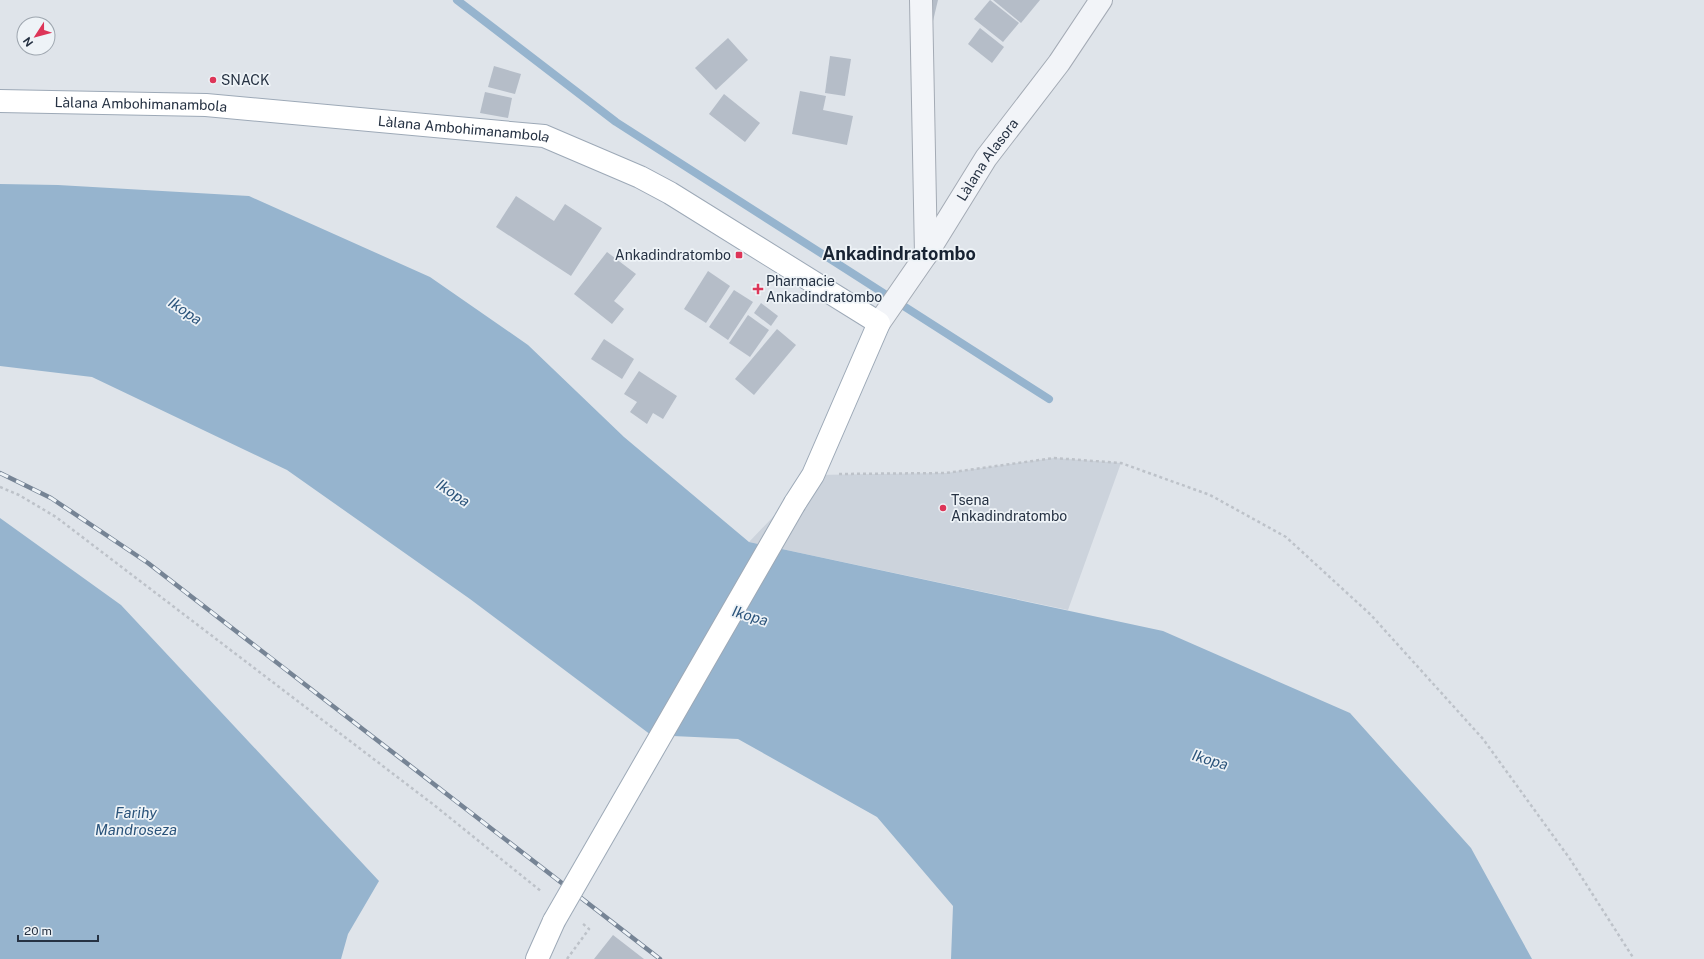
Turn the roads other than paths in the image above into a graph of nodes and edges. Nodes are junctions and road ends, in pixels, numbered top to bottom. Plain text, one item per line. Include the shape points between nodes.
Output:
1 (921, 0) edge
2 (1101, 0) edge
3 (0, 101) edge
4 (926, 256) junction
5 (879, 323) junction
6 (537, 959) edge

1 - 4 street
2 - 4 street, Làlana Alasora via 1059,63 986,158
3 - 5 main road, Làlana Ambohimanambola via 206,105 544,136 640,177 670,193
4 - 5 street, Làlana Alasora
5 - 6 main road, bridge via 813,475 554,921

